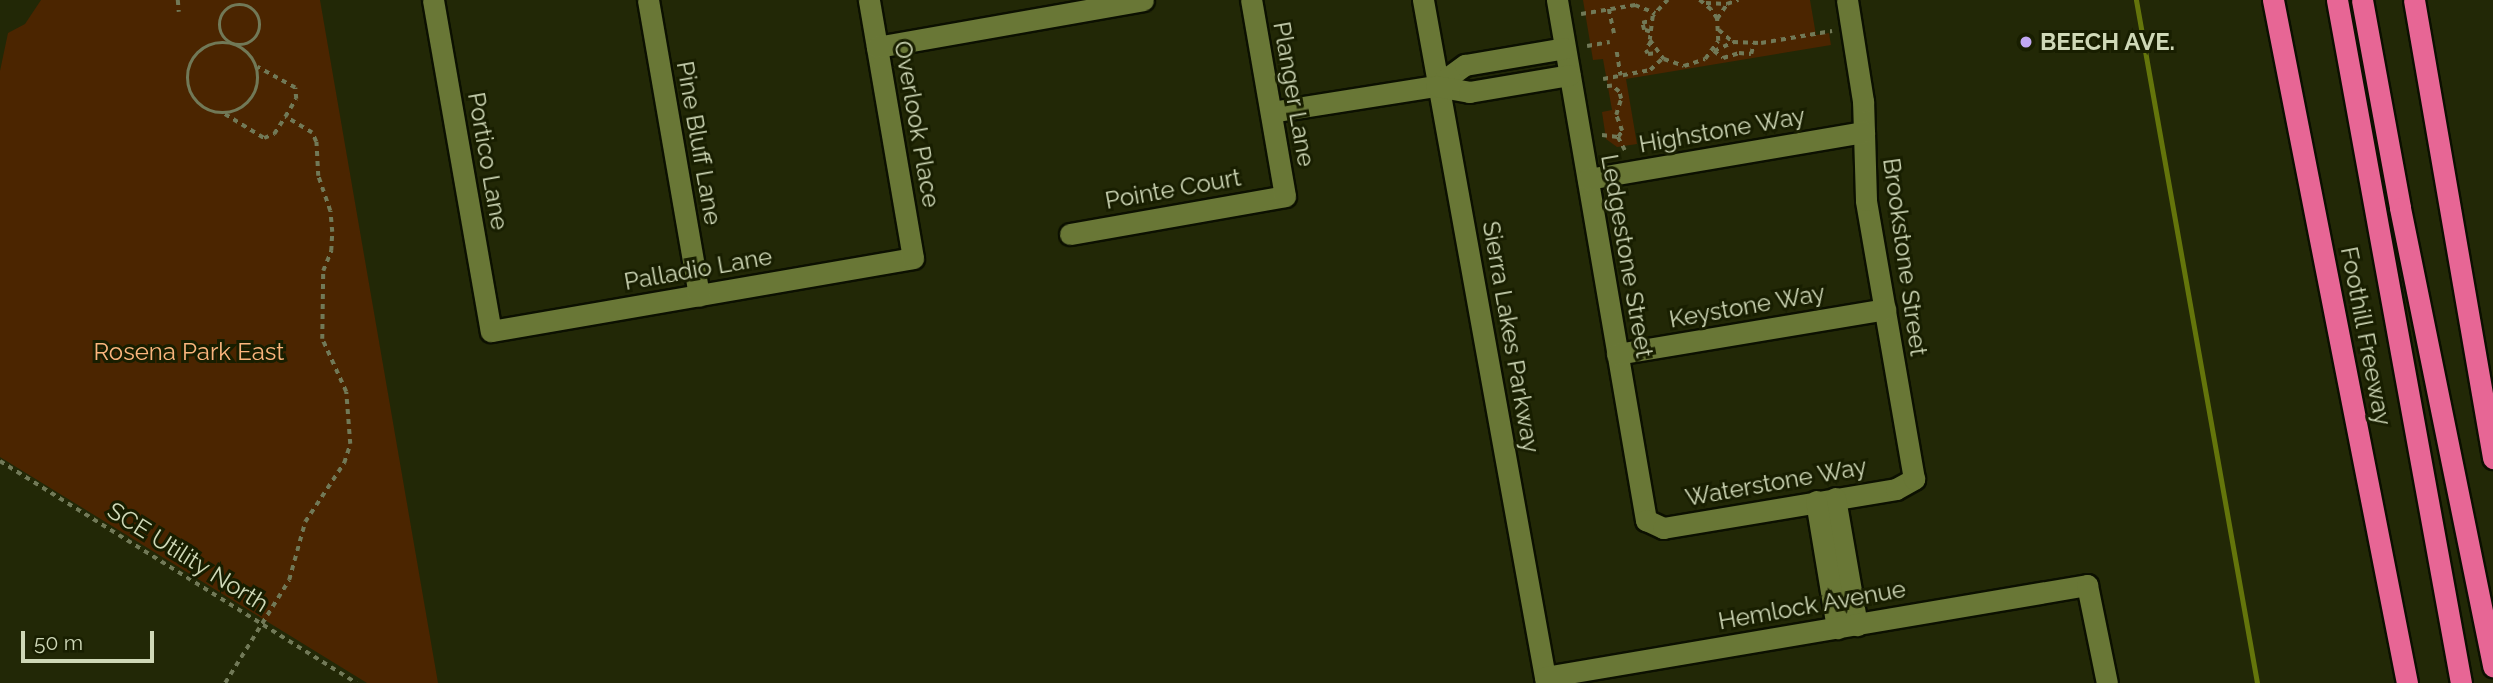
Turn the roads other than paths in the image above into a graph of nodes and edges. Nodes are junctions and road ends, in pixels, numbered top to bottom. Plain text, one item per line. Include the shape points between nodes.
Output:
1 (433, 0) edge
2 (648, 0) edge
3 (869, 0) edge
4 (1143, 0) edge
5 (1251, 0) edge
6 (1423, 0) edge
7 (1557, 0) edge
8 (1847, 0) edge
9 (2273, 0) edge
10 (2337, 0) edge
11 (2362, 0) edge
12 (2414, 0) edge
13 (877, 47) junction
14 (1565, 48) junction
15 (1570, 75) junction
16 (1436, 86) junction
17 (1272, 112) junction
18 (1864, 132) junction
19 (1588, 179) junction
20 (1285, 196) joint
21 (1070, 234) dead end
22 (913, 258) joint
23 (699, 296) junction
24 (1885, 309) junction
25 (491, 331) joint
26 (1618, 354) junction
27 (2493, 458) edge
28 (1914, 479) joint
29 (1825, 500) junction
30 (1646, 520) joint
31 (1847, 626) junction
32 (2493, 667) edge
33 (1546, 680) edge
34 (2107, 683) edge
35 (2407, 683) edge
36 (2460, 683) edge

1 - 25 street, Portico Lane
2 - 23 street, Pine Bluff Lane
3 - 13 street, Overlook Place
4 - 13 street
5 - 17 street, Planger Lane
6 - 16 street, Sierra Lakes Parkway
7 - 14 street, Ledgestone Street
8 - 18 street, Brookstone Street via 1860,71
9 - 35 highway, Foothill Freeway
10 - 36 highway
11 - 32 highway
12 - 27 highway
13 - 22 street, Overlook Place
14 - 15 street, Ledgestone Street
14 - 16 street via 1465,65
15 - 16 street via 1469,92
15 - 19 street, Ledgestone Street
16 - 17 street
16 - 33 street, Sierra Lakes Parkway via 1468,237
17 - 20 street, Planger Lane
18 - 19 street, Highstone Way
18 - 24 street, Brookstone Street via 1866,200
19 - 26 street, Ledgestone Street
20 - 21 street, Pointe Court
22 - 23 street, Palladio Lane
23 - 25 street, Palladio Lane
24 - 26 street, Keystone Way
24 - 28 street, Brookstone Street
26 - 30 street, Ledgestone Street
28 - 29 street, Waterstone Way via 1896,489
29 - 30 street, Waterstone Way via 1663,528
29 - 31 street
31 - 33 street, Hemlock Avenue
31 - 34 street, Hemlock Avenue via 2087,585

